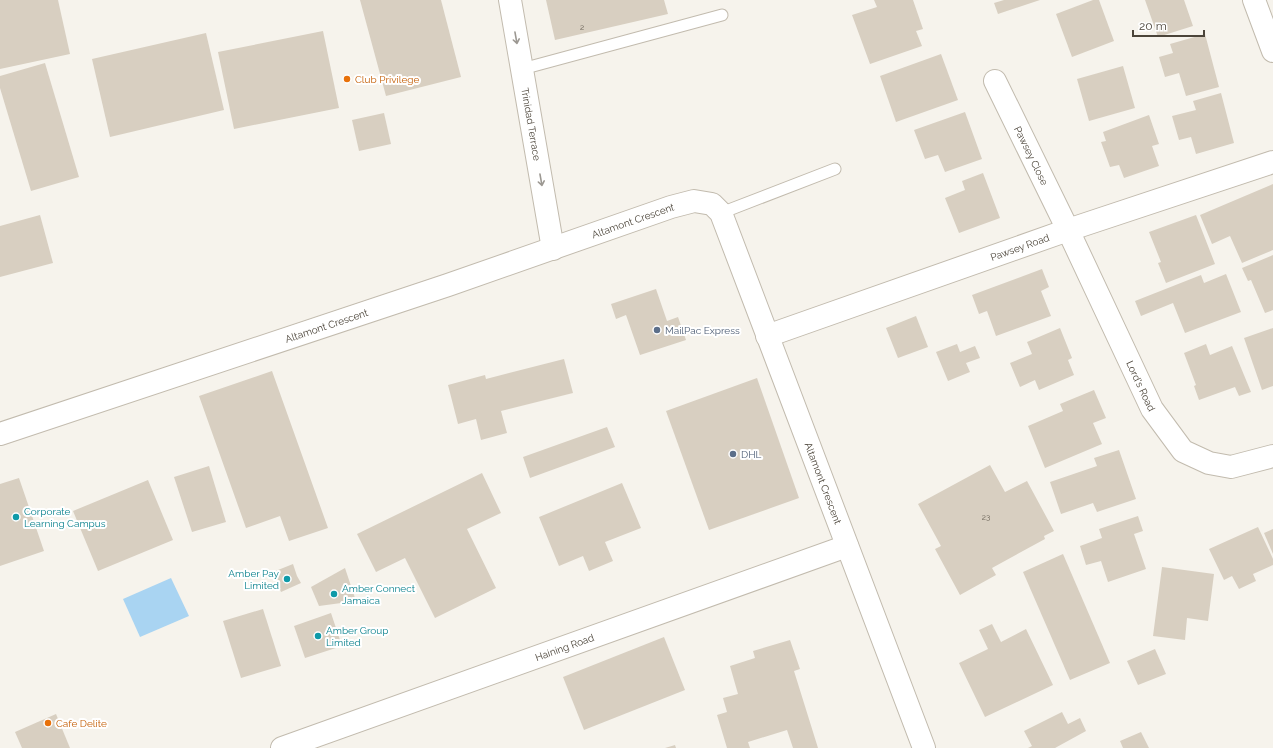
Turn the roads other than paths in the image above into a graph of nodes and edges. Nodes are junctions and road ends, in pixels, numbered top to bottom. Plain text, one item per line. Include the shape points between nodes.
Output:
1 (510, 0) edge
2 (1254, 0) edge
3 (722, 15) dead end
4 (1273, 51) edge
5 (522, 69) junction
6 (996, 81) dead end
7 (1273, 162) edge
8 (835, 169) dead end
9 (721, 213) junction
10 (1068, 230) junction
11 (553, 249) junction
12 (767, 336) junction
13 (0, 434) edge
14 (1273, 456) edge
15 (847, 546) junction
16 (282, 748) edge
17 (924, 748) edge

1 -> 5 street, Trinidad Terrace
2 - 4 street
3 - 5 lane
5 -> 11 street, Trinidad Terrace
6 - 10 street, Pawsey Close
7 - 10 street, Pawsey Road
8 - 9 lane
9 - 11 street, Altamont Crescent via 712,204 694,201
9 - 12 street, Altamont Crescent
10 - 12 street, Pawsey Road
10 - 14 street, Lord's Road via 1152,409 1183,451 1209,463 1231,467
11 - 13 street, Altamont Crescent
12 - 15 street, Altamont Crescent
15 - 16 street, Haining Road
15 - 17 street, Altamont Crescent

